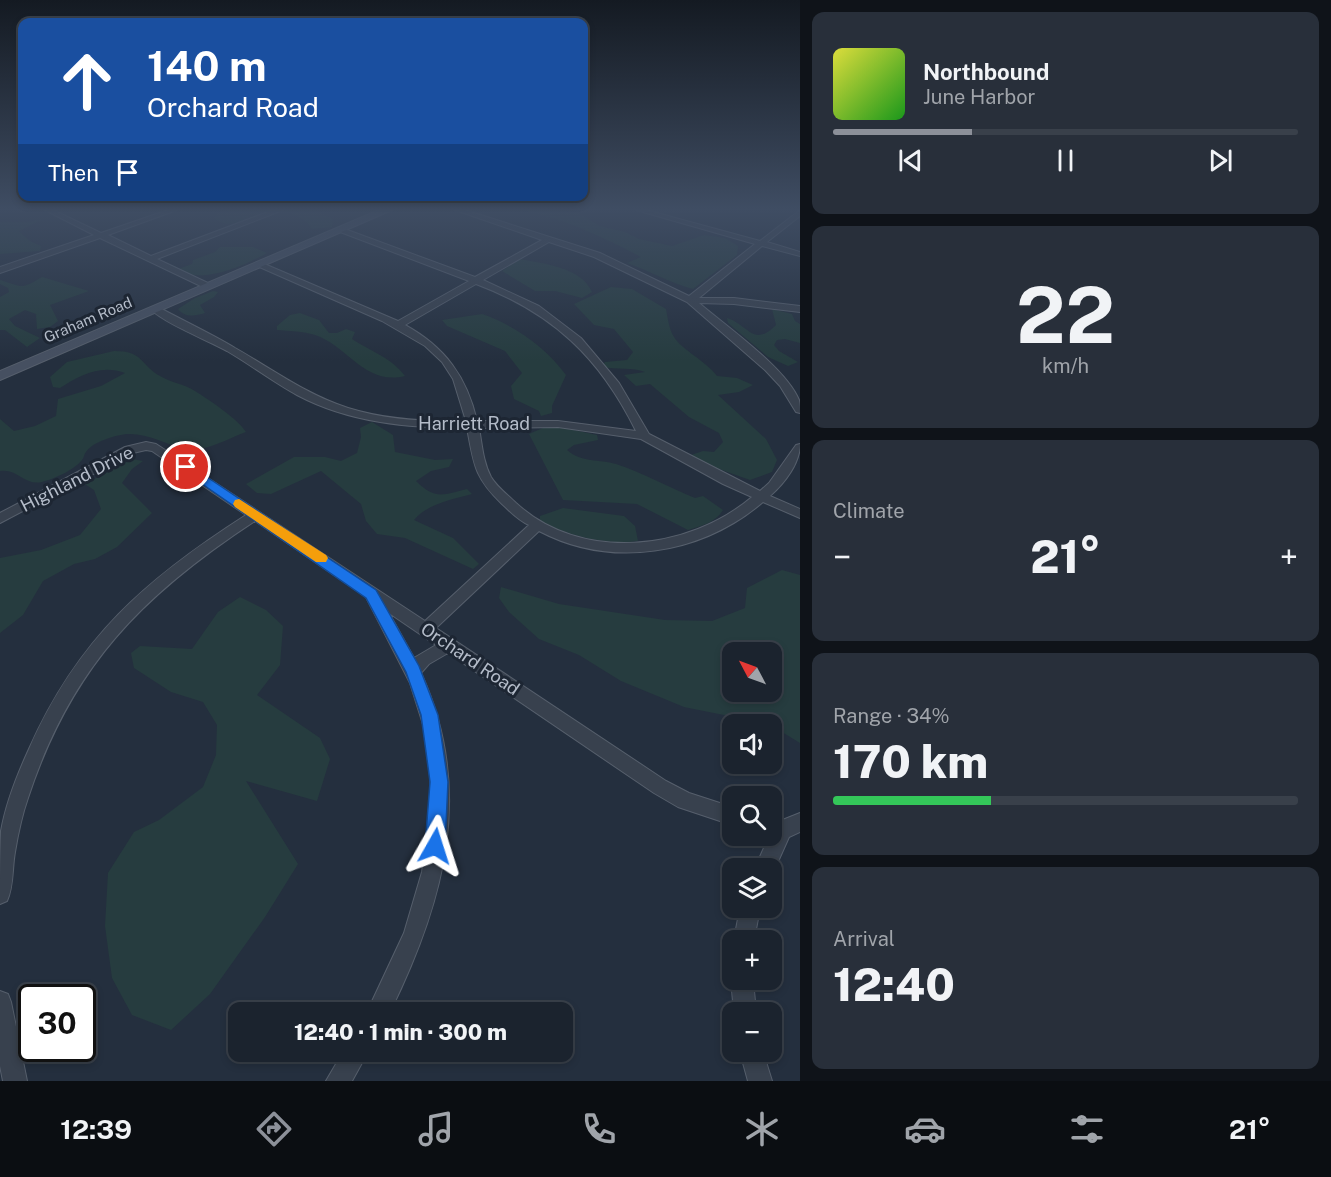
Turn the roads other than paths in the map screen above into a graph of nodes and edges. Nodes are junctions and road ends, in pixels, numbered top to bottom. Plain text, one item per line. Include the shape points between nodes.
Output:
1 (27, 260) edge
2 (155, 260) edge
3 (269, 260) edge
4 (421, 260) edge
5 (511, 260) edge
6 (609, 260) edge
7 (740, 260) edge
8 (259, 265) junction
9 (0, 270) edge
10 (476, 281) junction
11 (207, 286) junction
12 (690, 300) junction
13 (155, 309) junction
14 (800, 309) edge
15 (398, 325) junction
16 (0, 376) edge
17 (784, 384) junction
18 (800, 385) edge
19 (800, 410) edge
20 (473, 426) junction
21 (644, 436) junction
22 (156, 448) joint
23 (800, 448) edge
24 (764, 498) junction
25 (800, 514) edge
26 (255, 515) junction
27 (0, 519) edge
28 (536, 526) junction
29 (371, 594) junction
30 (426, 629) junction
31 (449, 645) junction
32 (413, 671) junction
33 (722, 813) edge
34 (800, 822) edge
35 (782, 826) edge
36 (0, 894) edge
37 (0, 1002) edge
38 (383, 1002) edge
39 (350, 1062) edge
40 (755, 1062) edge
41 (15, 1081) edge
42 (338, 1081) edge
43 (760, 1081) edge

1 - 9 street
2 - 11 street
3 - 8 main road, Graham Road
4 - 10 street
5 - 10 street
6 - 12 street
7 - 12 street
8 - 11 main road, Graham Road
8 - 15 street
10 - 15 street
10 - 21 street via 535,308 576,338 609,376
11 - 13 main road, Graham Road
12 - 14 street
12 - 17 street via 746,346
13 - 16 main road, Graham Road
13 - 20 street, Harriett Road via 324,403 404,423
15 - 20 street via 423,339 451,367
17 - 18 street
17 - 19 street
20 - 21 street, Harriett Road via 558,424
20 - 28 street via 479,461 488,481 520,516
21 - 24 street, Harriett Road
22 - 26 street, Orchard Road
22 - 27 street, Highland Drive via 129,450
23 - 24 street
24 - 25 street, Harriett Road
24 - 28 street via 743,515 717,528 688,540 646,548 606,547
26 - 29 street, Orchard Road
26 - 36 street via 147,593 111,630 76,676 31,763 9,833
28 - 30 street
29 - 30 street, Orchard Road
29 - 32 street
30 - 31 street, Orchard Road
31 - 32 street via 423,659
31 - 33 street, Orchard Road via 660,788
32 - 38 street via 434,735 439,782 437,833 418,922
34 - 35 street
37 - 41 street
39 - 42 street
40 - 43 street

